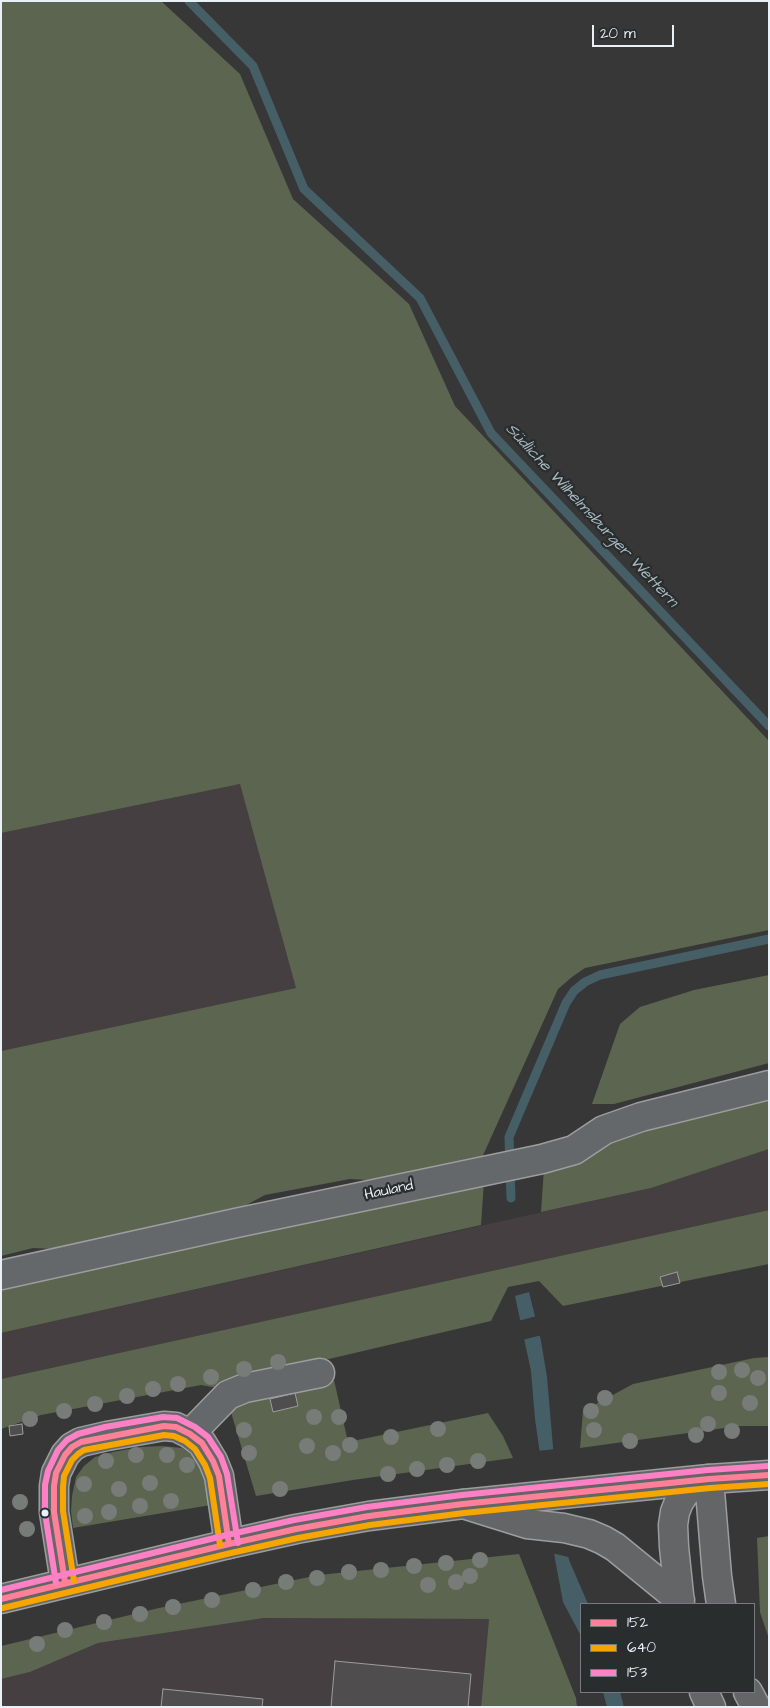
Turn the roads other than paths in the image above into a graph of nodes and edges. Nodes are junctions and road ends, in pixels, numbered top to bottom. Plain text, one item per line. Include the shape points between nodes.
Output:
1 (769, 1085) edge
2 (1, 1275) edge
3 (320, 1373) dead end
4 (190, 1434) junction
5 (769, 1475) edge
6 (709, 1479) junction
7 (525, 1511) junction
8 (229, 1544) junction
9 (65, 1582) junction
10 (3, 1598) edge
11 (680, 1602) edge
12 (721, 1603) edge
13 (704, 1693) edge
14 (749, 1693) edge
15 (711, 1707) edge
16 (756, 1707) edge

1 - 2 lane, Hauland via 641,1117 604,1130 574,1150 542,1159
3 - 4 lane via 245,1388 228,1395
4 - 8 lane via 202,1443 219,1476
4 - 9 lane via 176,1427 164,1426 114,1434 81,1442 65,1455 54,1486 54,1512
5 - 6 main road
6 - 7 main road via 569,1493
6 - 11 main road via 685,1493 675,1512 673,1540
6 - 12 main road
7 - 8 main road via 463,1504 368,1516
7 - 11 main road via 550,1525 590,1534 615,1546
8 - 9 main road
9 - 10 main road
13 - 15 main road
14 - 16 main road

